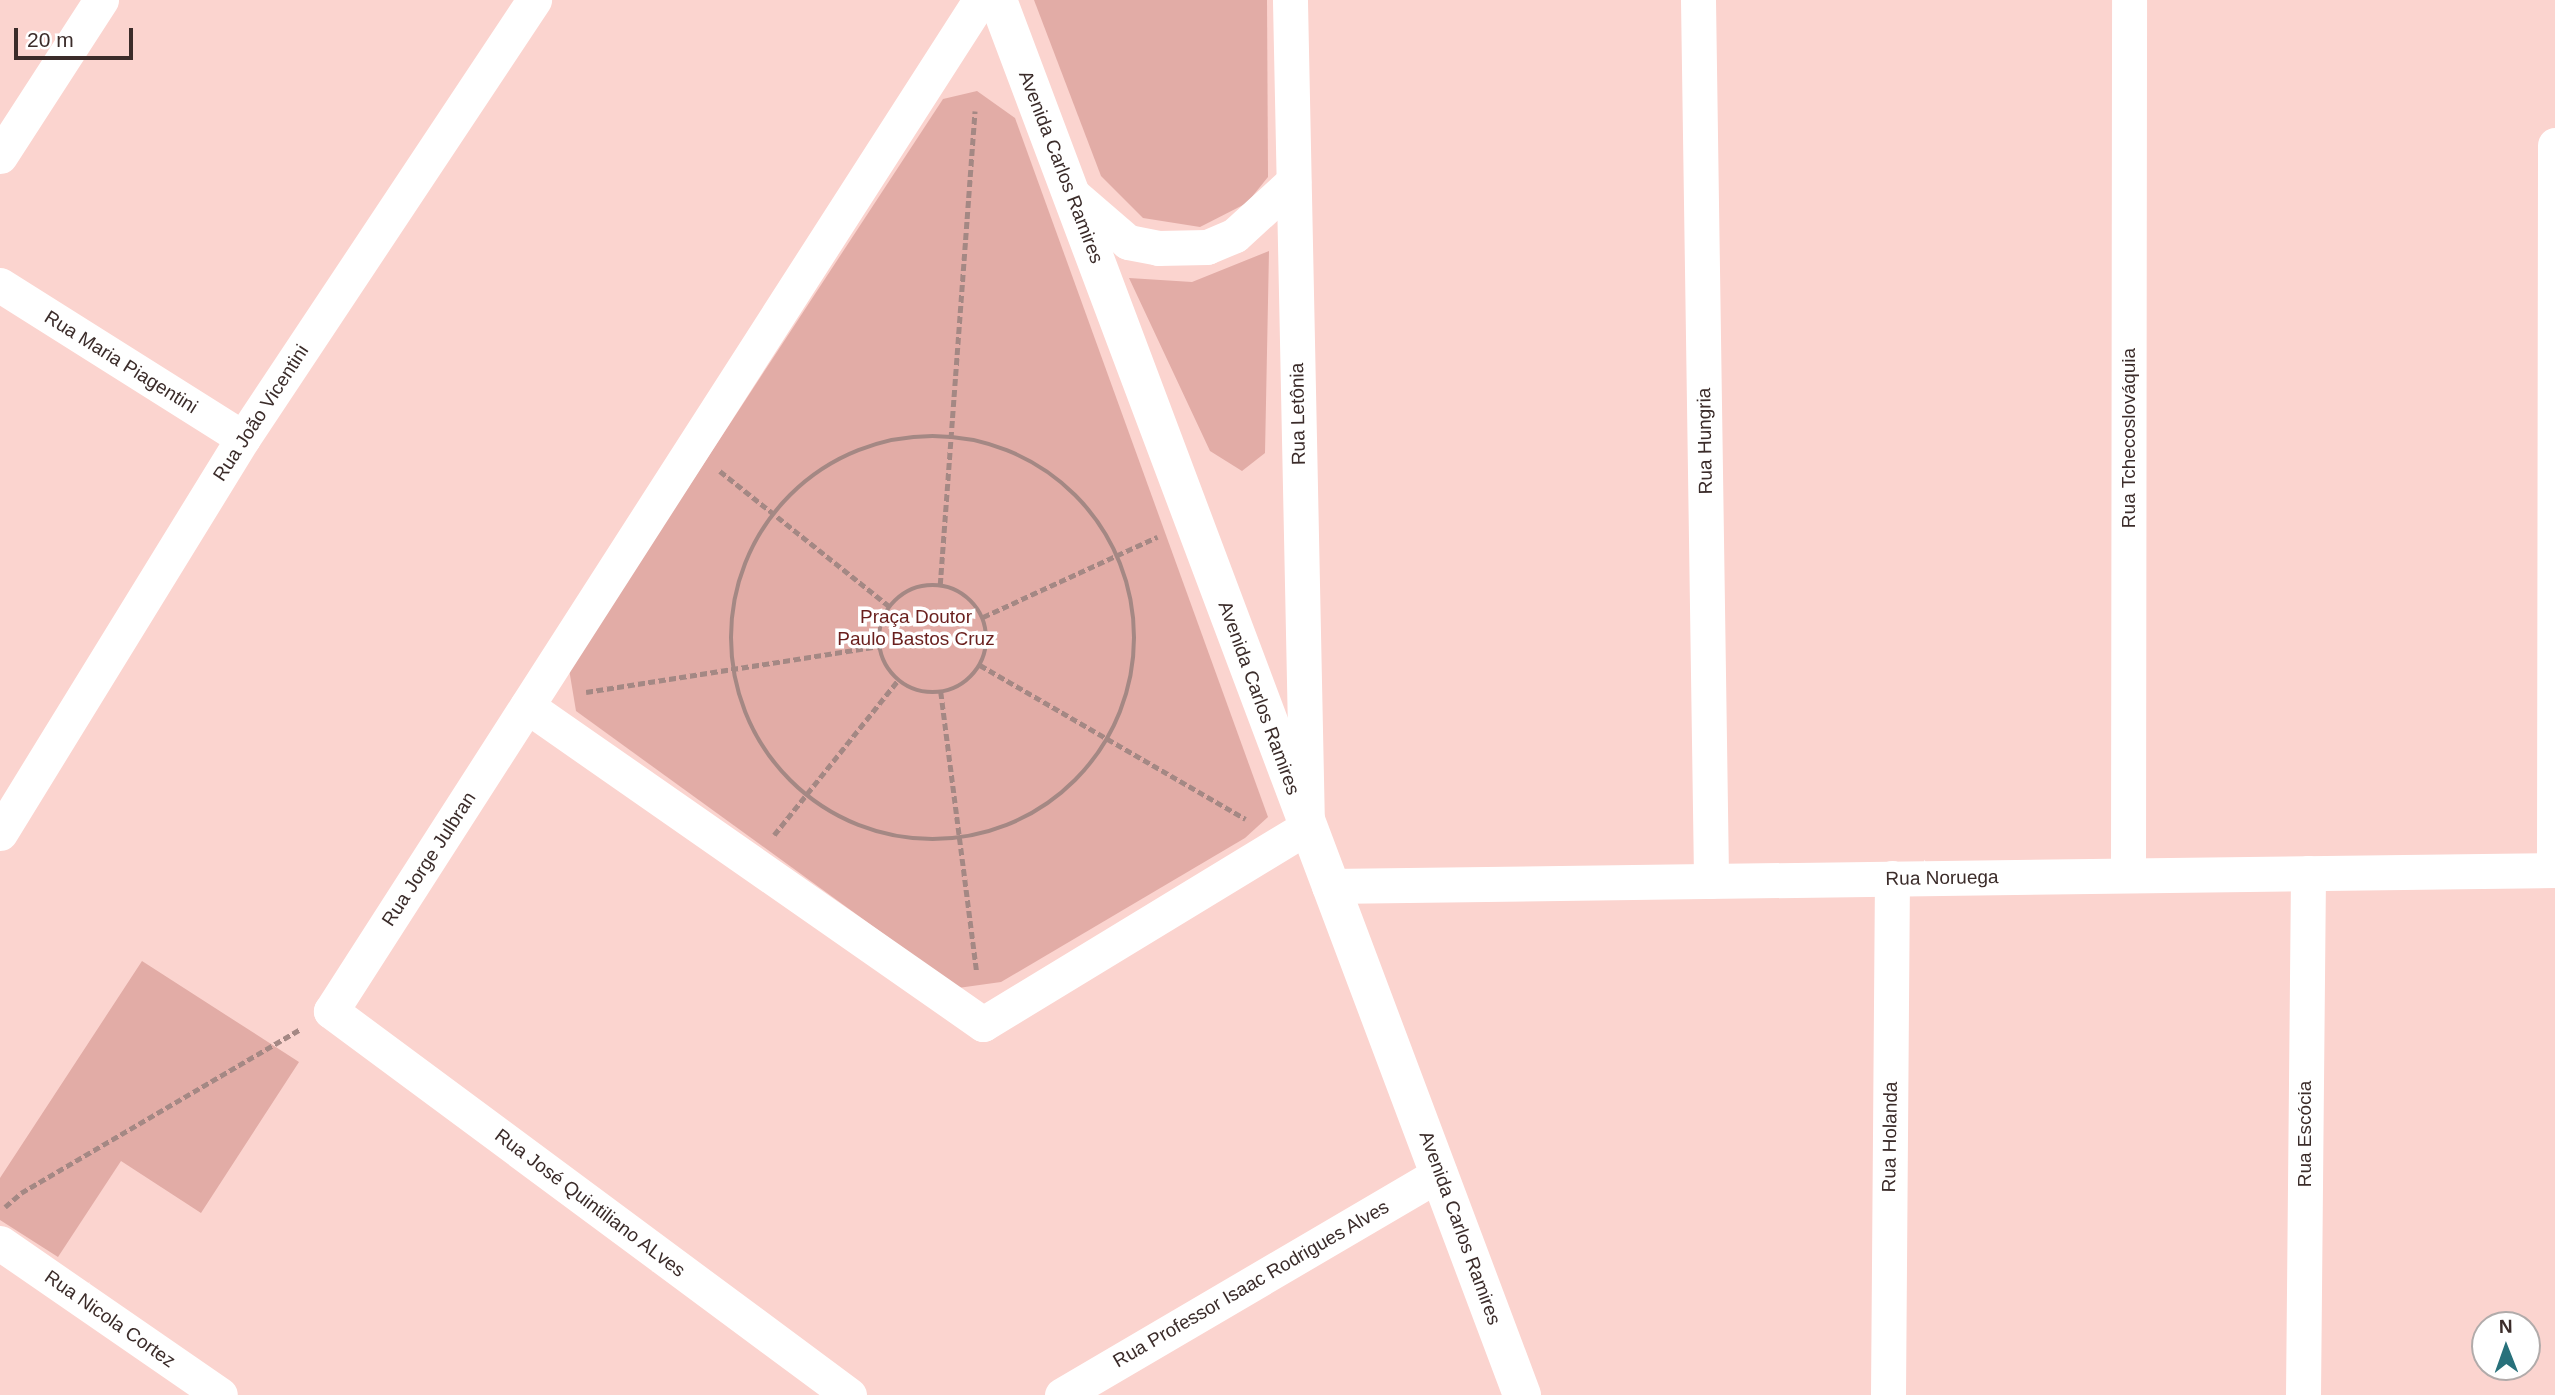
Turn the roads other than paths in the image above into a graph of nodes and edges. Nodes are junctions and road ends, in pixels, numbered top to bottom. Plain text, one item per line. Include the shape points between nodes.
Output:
1 (100, 0) edge
2 (534, 0) edge
3 (980, 0) edge
4 (998, 0) edge
5 (1290, 0) edge
6 (1698, 0) edge
7 (2129, 0) edge
8 (2555, 145) edge
9 (0, 156) edge
10 (1293, 182) junction
11 (1071, 192) junction
12 (0, 285) edge
13 (243, 438) junction
14 (527, 706) junction
15 (1307, 827) junction
16 (0, 833) edge
17 (2554, 870) edge
18 (2308, 873) junction
19 (2129, 875) junction
20 (1892, 878) junction
21 (1711, 881) junction
22 (1329, 886) junction
23 (331, 1012) joint
24 (1440, 1173) junction
25 (0, 1243) edge
26 (220, 1395) edge
27 (849, 1395) edge
28 (1062, 1395) edge
29 (1522, 1395) edge
30 (1888, 1395) edge
31 (2303, 1395) edge

1 - 9 street
2 - 13 street, Rua João Vicentini
3 - 14 street
4 - 11 main road, Avenida Carlos Ramires
5 - 10 street, Rua Letônia
6 - 21 street, Rua Hungria
7 - 19 street, Rua Tchecoslováquia
8 - 17 street
10 - 11 street via 1235,235 1207,247 1158,248 1128,242
10 - 15 street, Rua Letônia
11 - 15 main road, Avenida Carlos Ramires
12 - 13 street, Rua Maria Piagentini
13 - 16 street, Rua João Vicentini
14 - 15 street via 983,1024
14 - 23 street, Rua Jorge Julbran
15 - 22 main road, Avenida Carlos Ramires
17 - 18 street, Rua Noruega
18 - 19 street, Rua Noruega
18 - 31 street, Rua Escócia
19 - 20 street, Rua Noruega
20 - 21 street, Rua Noruega
20 - 30 street, Rua Holanda
21 - 22 street, Rua Noruega
22 - 24 main road, Avenida Carlos Ramires
23 - 27 street, Rua José Quintiliano ALves
24 - 28 street, Rua Professor Isaac Rodrigues Alves
24 - 29 main road, Avenida Carlos Ramires
25 - 26 street, Rua Nicola Cortez

